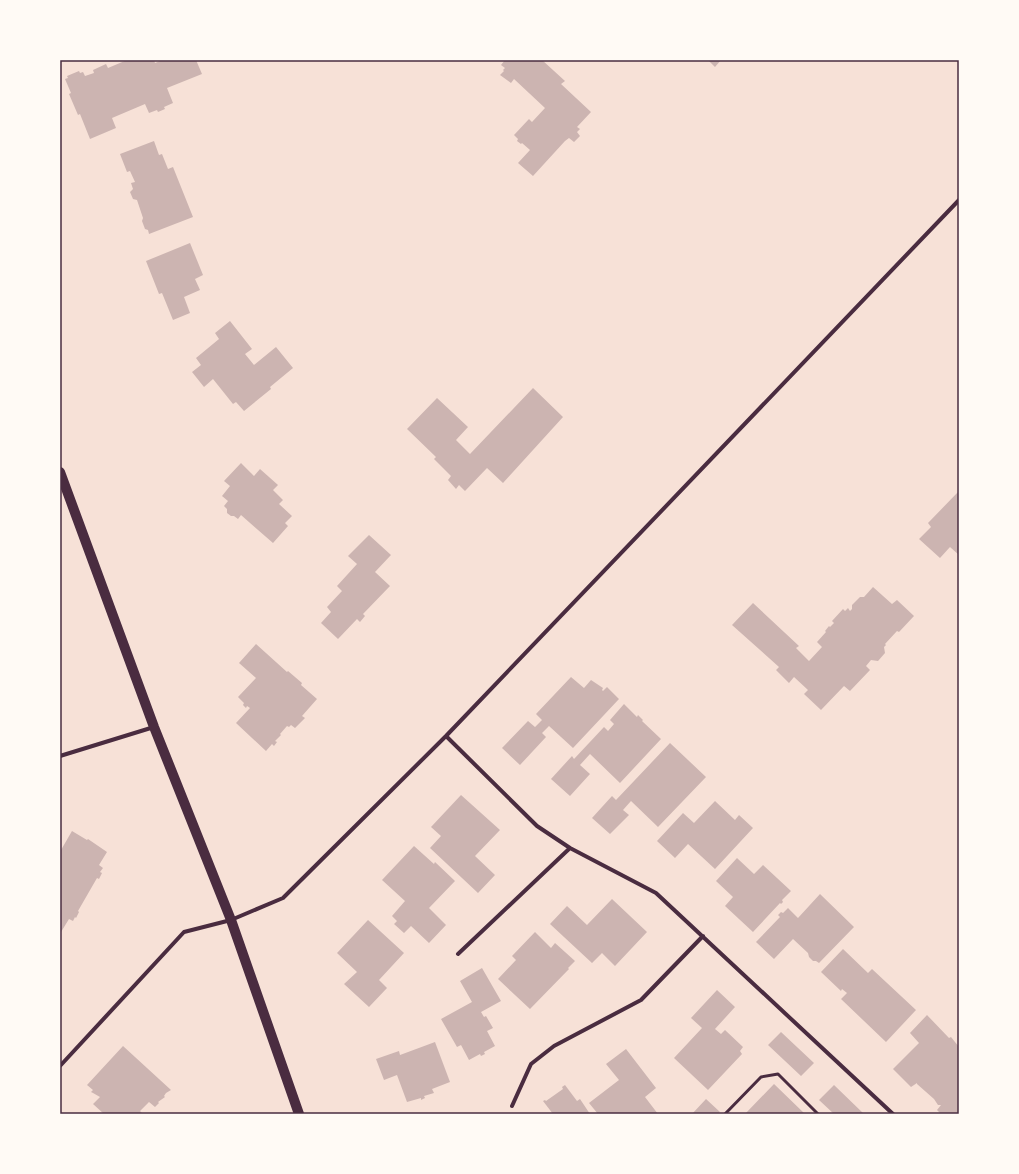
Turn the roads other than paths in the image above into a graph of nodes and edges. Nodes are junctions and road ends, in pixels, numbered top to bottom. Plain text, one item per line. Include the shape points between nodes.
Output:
1 (959, 200) edge
2 (60, 472) edge
3 (154, 727) junction
4 (446, 736) junction
5 (60, 756) edge
6 (570, 848) junction
7 (231, 920) junction
8 (703, 936) junction
9 (458, 954) dead end
10 (60, 1066) edge
11 (512, 1106) dead end
12 (299, 1114) edge
13 (725, 1114) edge
14 (818, 1114) edge
15 (893, 1114) edge

1 - 4 street
2 - 3 main road
3 - 5 street
3 - 7 main road
4 - 6 street via 536,826
4 - 7 street via 283,898
6 - 8 street via 656,892
6 - 9 street
7 - 10 street via 184,932
7 - 12 main road
8 - 11 street via 641,1000 554,1046 531,1064
8 - 15 street
13 - 14 lane via 761,1077 778,1074

